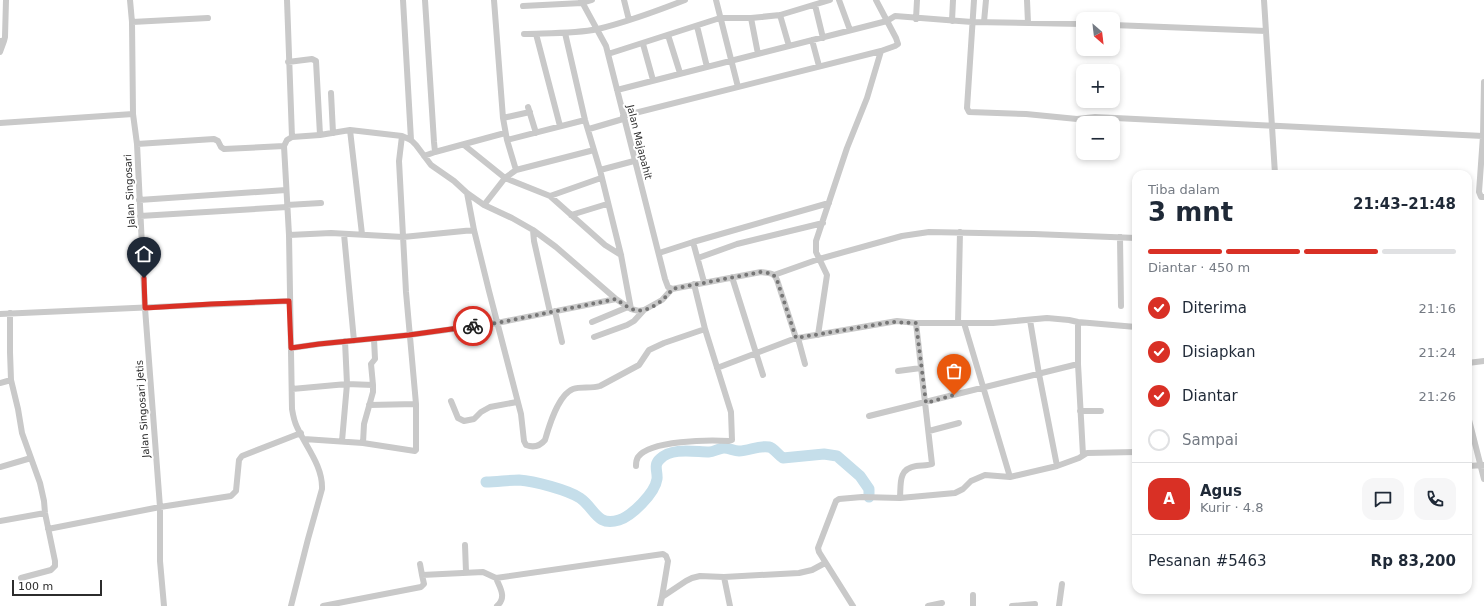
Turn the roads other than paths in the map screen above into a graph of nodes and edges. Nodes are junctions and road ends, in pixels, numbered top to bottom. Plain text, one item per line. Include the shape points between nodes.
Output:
1 (6, 0) edge
2 (130, 0) edge
3 (287, 0) edge
4 (403, 0) edge
5 (425, 0) edge
6 (494, 0) edge
7 (592, 0) edge
8 (624, 0) edge
9 (665, 0) edge
10 (685, 0) edge
11 (716, 0) edge
12 (830, 0) edge
13 (839, 0) edge
14 (876, 0) edge
15 (917, 0) edge
16 (953, 0) edge
17 (974, 0) edge
18 (986, 0) edge
19 (1027, 0) edge
20 (1264, 0) edge
21 (582, 1) edge
22 (815, 5) junction
23 (523, 6) dead end
24 (666, 7) junction
25 (780, 15) junction
26 (208, 18) dead end
27 (720, 18) junction
28 (751, 18) junction
29 (916, 19) junction
30 (629, 20) junction
31 (888, 20) junction
32 (952, 21) junction
33 (132, 22) junction
34 (972, 22) junction
35 (984, 22) junction
36 (1028, 23) junction
37 (1076, 24) edge
38 (1120, 25) edge
39 (697, 26) junction
40 (597, 29) junction
41 (850, 30) junction
42 (1266, 31) junction
43 (565, 33) junction
44 (524, 34) dead end
45 (536, 34) junction
46 (668, 35) junction
47 (823, 38) junction
48 (812, 40) junction
49 (2, 41) edge
50 (643, 44) junction
51 (789, 46) junction
52 (881, 51) junction
53 (0, 52) edge
54 (608, 54) junction
55 (758, 54) junction
56 (732, 61) junction
57 (288, 62) junction
58 (819, 66) junction
59 (707, 67) junction
60 (680, 73) junction
61 (653, 80) junction
62 (1484, 82) edge
63 (738, 88) junction
64 (617, 90) junction
65 (331, 93) dead end
66 (132, 114) junction
67 (503, 118) junction
68 (623, 118) junction
69 (585, 120) junction
70 (0, 123) edge
71 (1272, 125) junction
72 (560, 126) junction
73 (589, 129) junction
74 (350, 130) junction
75 (505, 132) junction
76 (333, 133) junction
77 (536, 133) junction
78 (320, 135) junction
79 (402, 136) junction
80 (1483, 136) edge
81 (292, 137) junction
82 (411, 140) junction
83 (507, 140) junction
84 (137, 144) junction
85 (464, 144) junction
86 (284, 146) junction
87 (594, 150) junction
88 (435, 152) junction
89 (424, 156) junction
90 (634, 161) junction
91 (516, 170) junction
92 (600, 170) junction
93 (1275, 170) edge
94 (505, 178) junction
95 (601, 178) junction
96 (286, 190) junction
97 (467, 193) junction
98 (550, 196) junction
99 (1484, 197) edge
100 (139, 200) junction
101 (322, 203) dead end
102 (829, 203) junction
103 (607, 204) junction
104 (484, 205) junction
105 (287, 206) junction
106 (571, 215) junction
107 (140, 216) junction
108 (823, 223) junction
109 (474, 230) junction
110 (533, 230) junction
111 (960, 232) junction
112 (344, 234) junction
113 (362, 234) junction
114 (289, 235) junction
115 (403, 237) junction
116 (1120, 237) junction
117 (1132, 238) edge
118 (693, 242) junction
119 (659, 253) junction
120 (621, 255) junction
121 (698, 258) junction
122 (819, 259) junction
123 (774, 275) junction
124 (732, 277) junction
125 (704, 282) junction
126 (694, 284) junction
127 (672, 289) junction
128 (616, 299) junction
129 (289, 301) junction
130 (1121, 306) dead end
131 (145, 308) junction
132 (629, 308) junction
133 (644, 310) junction
134 (552, 312) junction
135 (10, 313) junction
136 (0, 314) edge
137 (1030, 320) junction
138 (592, 322) dead end
139 (1078, 322) junction
140 (497, 323) junction
141 (916, 323) junction
142 (961, 323) junction
143 (475, 325) junction
144 (1132, 327) edge
145 (705, 329) junction
146 (409, 335) junction
147 (818, 335) junction
148 (594, 337) dead end
149 (797, 338) junction
150 (374, 339) junction
151 (354, 341) junction
152 (345, 342) junction
153 (479, 342) dead end
154 (562, 342) dead end
155 (291, 348) junction
156 (756, 354) junction
157 (1484, 361) edge
158 (1472, 362) edge
159 (805, 364) dead end
160 (1078, 364) junction
161 (717, 368) junction
162 (921, 368) junction
163 (898, 371) dead end
164 (1039, 374) junction
165 (763, 375) dead end
166 (11, 380) junction
167 (0, 384) edge
168 (347, 384) junction
169 (373, 385) junction
170 (983, 387) junction
171 (292, 389) junction
172 (451, 401) dead end
173 (517, 402) junction
174 (926, 403) junction
175 (416, 404) junction
176 (369, 405) junction
177 (1080, 411) junction
178 (1101, 411) dead end
179 (869, 416) dead end
180 (959, 423) dead end
181 (1472, 429) edge
182 (929, 431) junction
183 (301, 433) junction
184 (304, 439) junction
185 (342, 441) junction
186 (363, 443) junction
187 (1132, 452) edge
188 (1083, 455) junction
189 (31, 458) junction
190 (1483, 465) edge
191 (636, 466) dead end
192 (1057, 466) junction
193 (1472, 466) edge
194 (0, 467) edge
195 (1010, 477) junction
196 (1484, 479) edge
197 (900, 498) junction
198 (160, 508) junction
199 (45, 514) junction
200 (0, 521) edge
201 (48, 529) junction
202 (465, 545) dead end
203 (825, 563) junction
204 (420, 564) dead end
205 (466, 572) junction
206 (422, 575) junction
207 (724, 577) junction
208 (21, 578) dead end
209 (496, 578) junction
210 (1062, 584) dead end
211 (973, 595) dead end
212 (662, 597) junction
213 (353, 603) edge
214 (942, 603) dead end
215 (1035, 604) dead end
216 (164, 606) edge
217 (291, 606) edge
218 (322, 606) edge
219 (497, 606) edge
220 (660, 606) edge
221 (730, 606) edge
222 (853, 606) edge
223 (928, 606) edge
224 (973, 606) edge
225 (1012, 606) edge
226 (1060, 606) edge

1 - 49 street
2 - 33 street, Jalan Singosari
3 - 57 street
4 - 82 street
5 - 88 street
6 - 67 street
7 - 21 street
8 - 30 street
9 - 24 street
10 - 24 street
11 - 27 street
12 - 22 street
13 - 41 street
14 - 31 street
15 - 29 street
16 - 32 street
17 - 34 street
18 - 35 street
19 - 36 street
20 - 42 street
21 - 23 street
21 - 40 street, Jalan Majapahit
22 - 25 street
22 - 47 street
24 - 30 street
25 - 28 street
25 - 51 street
26 - 33 street
27 - 28 street
27 - 39 street
27 - 56 street
28 - 55 street
29 - 31 street via 896,16
29 - 32 street
30 - 40 street
31 - 41 street
31 - 52 street via 898,44
32 - 34 street
33 - 66 street, Jalan Singosari
34 - 35 street
34 - 71 street via 967,108 969,112 1077,119 1095,117
35 - 36 street
36 - 37 street
38 - 42 street
39 - 46 street
39 - 59 street
40 - 43 street
40 - 54 street, Jalan Majapahit
41 - 47 street
42 - 71 street
43 - 45 street
43 - 69 street
44 - 45 street
45 - 72 street
46 - 50 street
46 - 60 street
47 - 48 street
48 - 51 street
48 - 58 street
49 - 53 street
50 - 54 street
50 - 61 street
51 - 55 street
52 - 58 street
52 - 102 street
54 - 64 street, Jalan Majapahit
55 - 56 street
56 - 59 street
56 - 63 street
57 - 78 street via 312,59 316,61
57 - 81 street
58 - 63 street
59 - 60 street
60 - 61 street
61 - 64 street
62 - 80 street
63 - 68 street
64 - 68 street, Jalan Majapahit
65 - 76 street
66 - 70 street
66 - 84 street, Jalan Singosari
67 - 75 street
67 - 77 street via 529,109
68 - 73 street
68 - 90 street, Jalan Majapahit
69 - 72 street
69 - 73 street
71 - 80 street
71 - 93 street
72 - 77 street
73 - 87 street
74 - 76 street
74 - 79 street
74 - 113 street
75 - 83 street
75 - 85 street
76 - 78 street
77 - 83 street
78 - 81 street
79 - 82 street
79 - 115 street via 399,161
80 - 99 street via 1479,192 1481,197
81 - 86 street
82 - 89 street
83 - 91 street
84 - 86 street via 214,140 224,149
84 - 100 street, Jalan Singosari
85 - 88 street
85 - 94 street
86 - 96 street
87 - 91 street
87 - 92 street
88 - 89 street
89 - 97 street
90 - 92 street
90 - 119 street, Jalan Majapahit
91 - 94 street
92 - 95 street
94 - 98 street
94 - 104 street
95 - 98 street
95 - 103 street
96 - 100 street
96 - 105 street
97 - 104 street
97 - 109 street
98 - 106 street
100 - 107 street, Jalan Singosari
101 - 105 street
102 - 108 street
102 - 118 street
103 - 106 street
103 - 120 street
104 - 110 street
105 - 107 street
105 - 114 street
106 - 120 street via 605,245
107 - 131 street, Jalan Singosari
108 - 121 street via 736,244
108 - 122 street via 816,241
109 - 115 street
109 - 140 street
110 - 128 street
110 - 134 street
111 - 116 street
111 - 122 street via 929,232 902,236
111 - 142 street
112 - 113 street
112 - 114 street
112 - 151 street
113 - 115 street
114 - 129 street
115 - 146 street
116 - 117 street
116 - 130 street
118 - 119 street
118 - 121 street
119 - 127 street, Jalan Majapahit via 668,287
120 - 132 street
121 - 125 street
122 - 123 street
122 - 147 street via 827,275
123 - 124 street via 761,272
123 - 149 street
124 - 125 street
124 - 156 street
125 - 126 street
126 - 127 street
126 - 145 street
127 - 133 street via 662,300
128 - 132 street
128 - 134 street
129 - 131 street
129 - 155 street
131 - 135 street
131 - 198 street, Jalan Singosari Jetis
132 - 133 street
132 - 138 street
133 - 148 street via 627,326
134 - 140 street
134 - 154 street
135 - 136 street
135 - 166 street
137 - 139 street via 1056,318
137 - 142 street
137 - 164 street
139 - 144 street
139 - 160 street
140 - 143 street
140 - 173 street
141 - 142 street
141 - 147 street via 892,322
141 - 162 street
142 - 170 street
143 - 146 street
143 - 153 street
145 - 161 street
145 - 173 street via 649,350 638,365 600,386 575,388 568,392 554,410 545,440 535,447 526,445 524,441
146 - 150 street
146 - 175 street
147 - 149 street
149 - 156 street
149 - 159 street
150 - 151 street
150 - 169 street via 376,358 371,364
151 - 152 street
152 - 155 street
152 - 168 street
155 - 171 street
156 - 161 street
156 - 165 street
157 - 158 street
160 - 164 street
160 - 177 street
161 - 191 street via 731,412 732,440 687,441 656,447 640,455 636,460
162 - 163 street
162 - 174 street
164 - 170 street
164 - 192 street
166 - 167 street
166 - 189 street via 22,433
168 - 169 street
168 - 171 street
168 - 185 street
169 - 176 street
170 - 174 street
170 - 195 street
171 - 183 street via 292,409
172 - 173 street via 458,418 464,421 474,419 490,407
174 - 179 street
174 - 182 street
175 - 176 street
175 - 186 street via 415,451
176 - 186 street
177 - 178 street
177 - 188 street
180 - 182 street
181 - 190 street
182 - 197 street via 932,464 905,470
183 - 184 street
183 - 198 street via 242,456 239,460 236,491 231,496
184 - 185 street
184 - 217 street via 320,474 322,489
185 - 186 street
187 - 188 street
188 - 192 street
189 - 194 street
189 - 199 street via 40,483
190 - 193 street
190 - 196 street
192 - 195 street
195 - 197 street via 986,475 955,492
197 - 203 street via 839,499 833,505 818,548
198 - 201 street
198 - 216 street, Jalan Singosari Jetis via 160,561
199 - 200 street
199 - 201 street
201 - 208 street via 55,566 46,572
202 - 205 street
203 - 207 street via 799,573
203 - 222 street
204 - 206 street
205 - 206 street
205 - 209 street via 483,572
206 - 213 street via 424,584 421,587
207 - 212 street via 692,578
207 - 221 street
209 - 212 street via 663,554 668,561
209 - 219 street via 503,598
210 - 226 street
211 - 224 street
212 - 220 street
213 - 218 street
214 - 223 street
215 - 225 street

